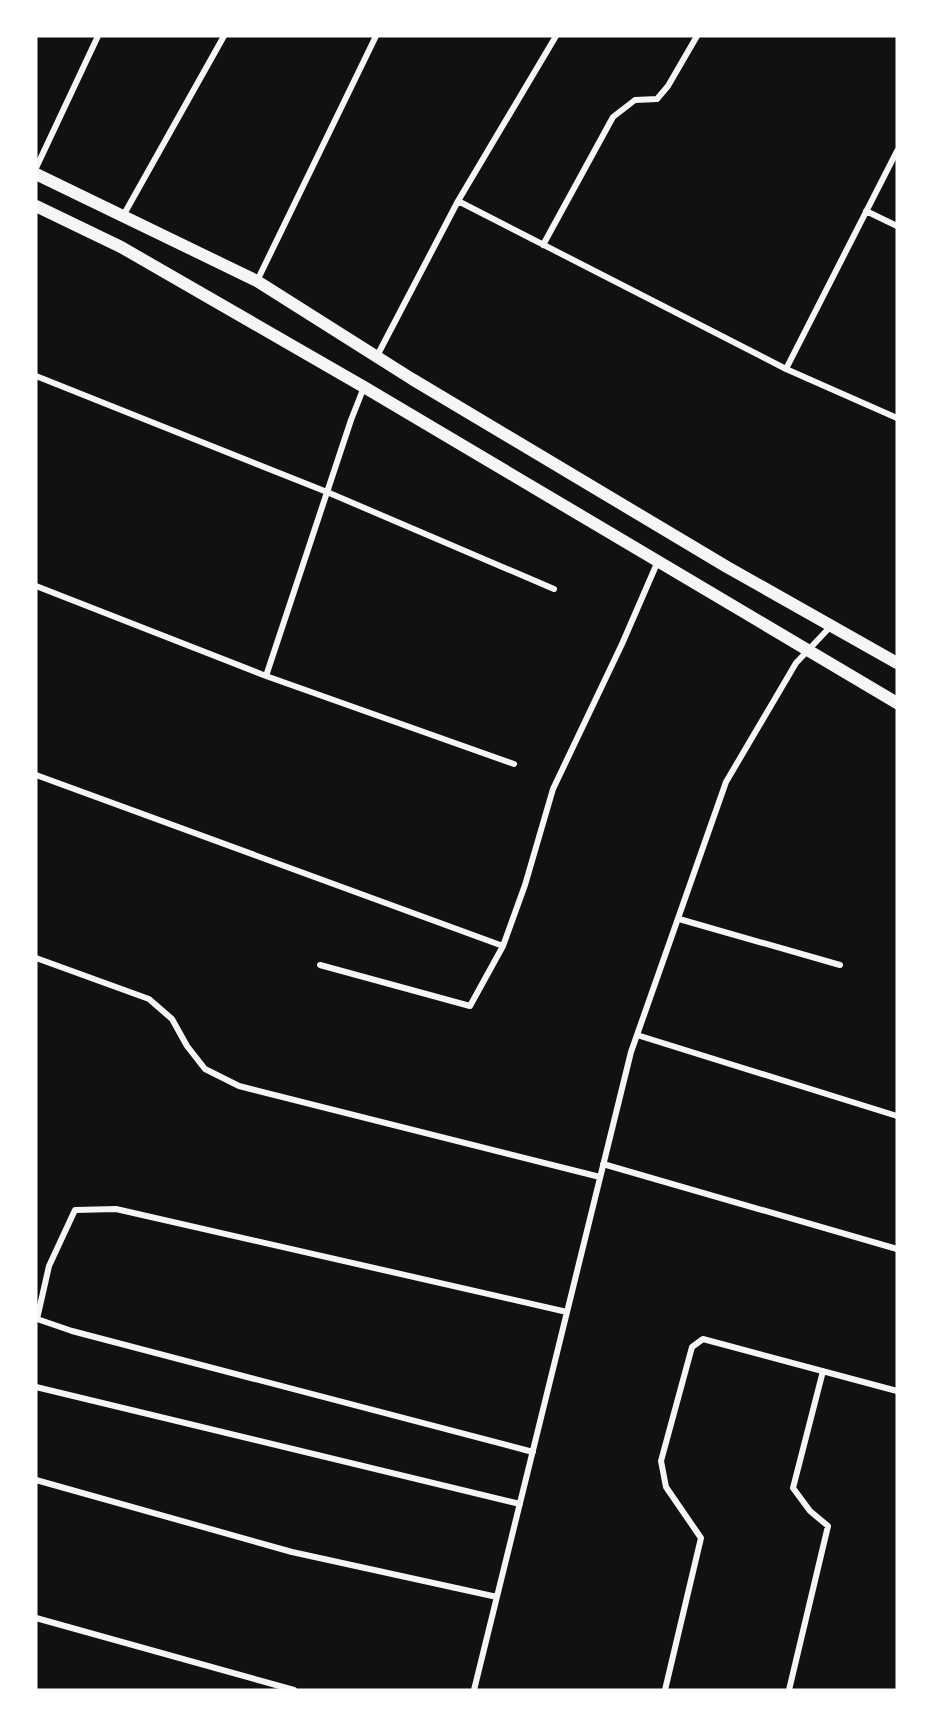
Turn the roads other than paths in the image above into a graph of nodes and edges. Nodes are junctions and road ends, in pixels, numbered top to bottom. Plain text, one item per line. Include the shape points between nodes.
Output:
1 (98, 36) edge
2 (224, 36) edge
3 (375, 36) edge
4 (556, 36) edge
5 (697, 36) edge
6 (897, 151) edge
7 (36, 168) edge
8 (36, 174) edge
9 (458, 201) junction
10 (36, 206) edge
11 (866, 211) junction
12 (123, 216) junction
13 (897, 226) edge
14 (543, 244) junction
15 (257, 281) junction
16 (376, 356) junction
17 (786, 369) junction
18 (36, 376) edge
19 (364, 387) junction
20 (897, 418) edge
21 (327, 492) junction
22 (658, 561) junction
23 (36, 586) edge
24 (554, 589) dead end
25 (832, 626) junction
26 (808, 650) junction
27 (897, 663) edge
28 (266, 676) junction
29 (897, 703) edge
30 (514, 764) dead end
31 (36, 775) edge
32 (679, 919) junction
33 (503, 946) junction
34 (36, 958) edge
35 (320, 965) dead end
36 (840, 965) dead end
37 (637, 1035) junction
38 (897, 1116) edge
39 (603, 1164) junction
40 (600, 1177) junction
41 (897, 1249) edge
42 (567, 1312) junction
43 (823, 1371) junction
44 (36, 1387) edge
45 (897, 1391) edge
46 (532, 1452) junction
47 (36, 1480) edge
48 (520, 1504) junction
49 (497, 1597) junction
50 (36, 1618) edge
51 (294, 1690) edge
52 (474, 1690) edge
53 (665, 1690) edge
54 (789, 1690) edge

1 - 7 street
2 - 12 street
3 - 15 street
4 - 9 street
5 - 14 street via 657,99 635,100 613,117
6 - 11 street
8 - 12 main road
9 - 14 street
9 - 16 street
10 - 19 main road via 121,247
11 - 13 street
11 - 17 street
12 - 15 main road
14 - 17 street
15 - 16 main road
16 - 25 main road
17 - 20 street
18 - 21 street
19 - 21 street
19 - 22 main road
21 - 24 street
21 - 28 street
22 - 26 main road
22 - 33 street via 553,789
23 - 28 street
25 - 26 street
25 - 27 main road
26 - 29 main road
26 - 32 street via 796,663 726,782
28 - 30 street
31 - 33 street
32 - 36 street
32 - 37 street
33 - 35 street via 470,1005
34 - 40 street via 149,999 172,1019 205,1069 239,1086
37 - 38 street
37 - 39 street
39 - 40 street
39 - 41 street
40 - 42 street
42 - 46 street
42 - 46 street via 116,1209 75,1210 49,1266 37,1319
43 - 45 street
43 - 53 street via 703,1339 692,1347 662,1461 666,1487 701,1538
43 - 54 street via 793,1488 810,1511 828,1526
44 - 48 street
46 - 48 street
47 - 49 street via 292,1552
48 - 49 street
49 - 52 street
50 - 51 street

